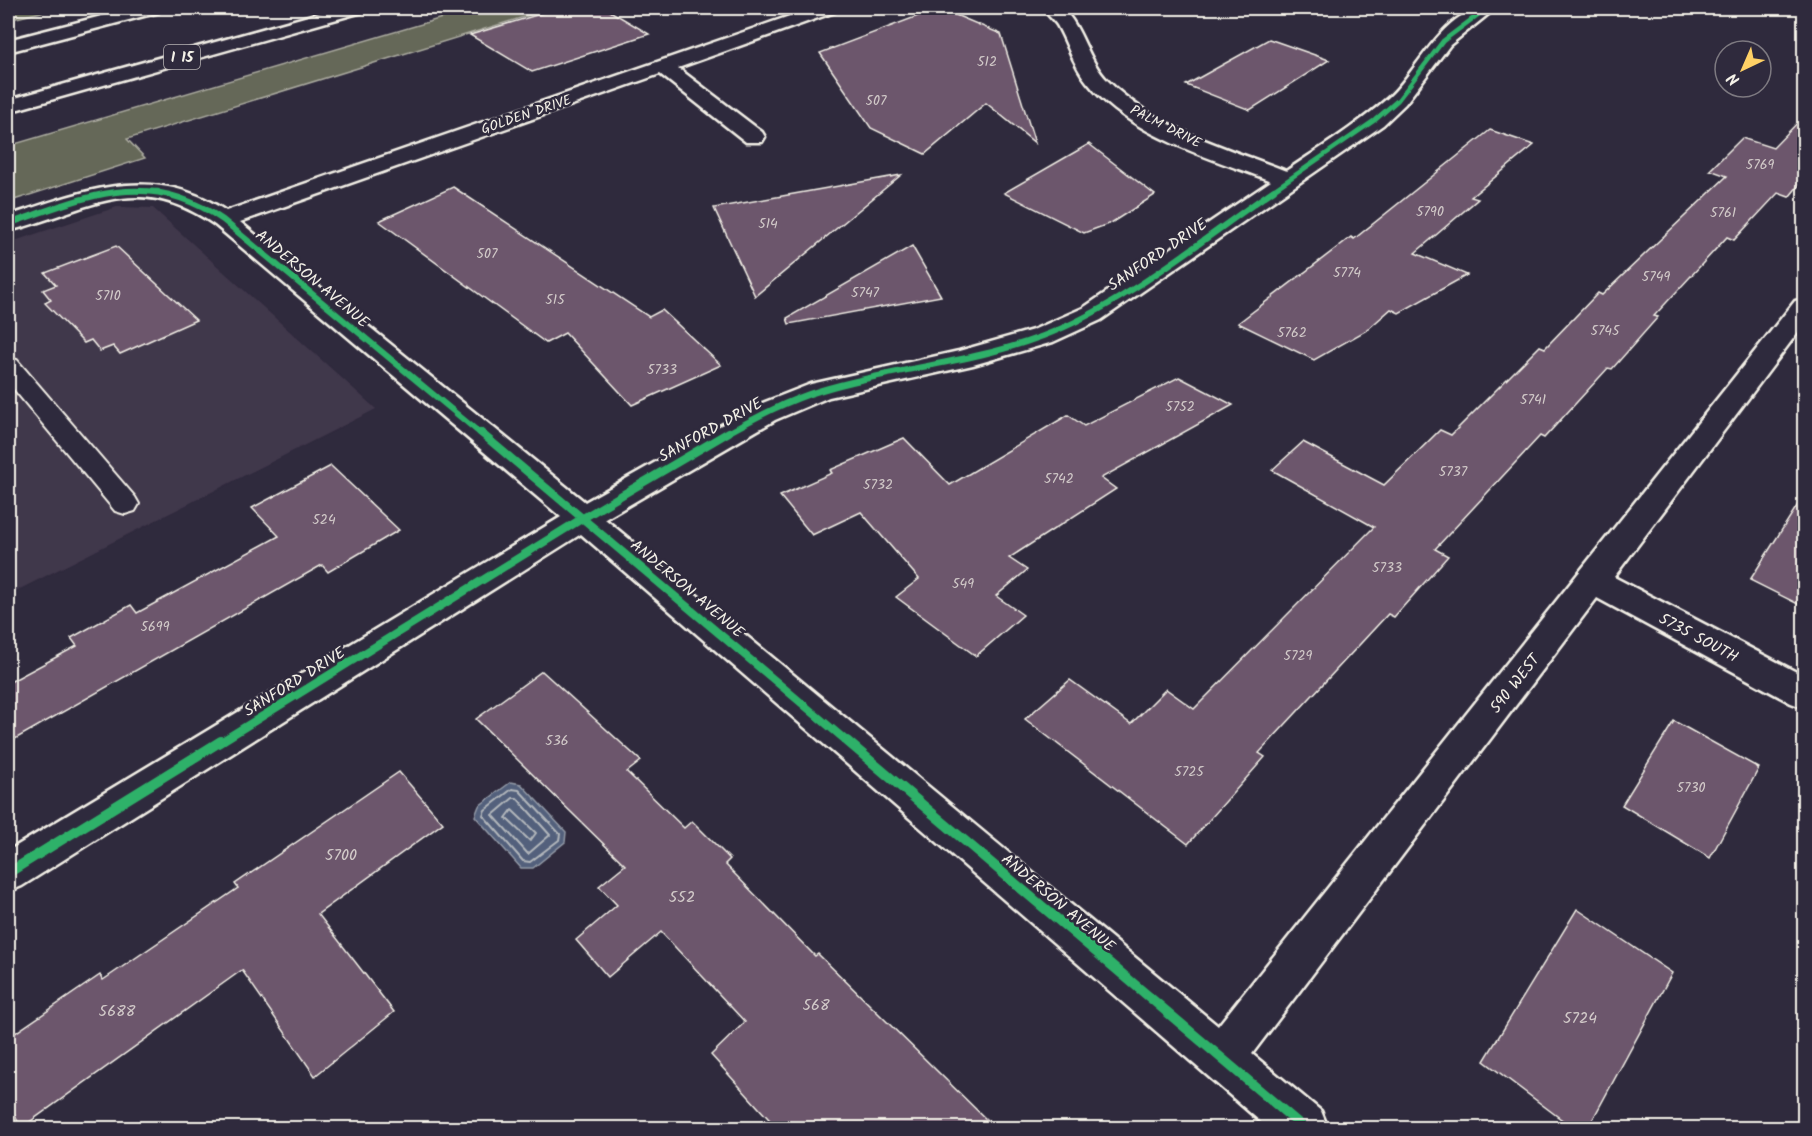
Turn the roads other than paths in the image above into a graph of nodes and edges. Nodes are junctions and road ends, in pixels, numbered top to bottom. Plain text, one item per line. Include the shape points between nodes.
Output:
1 (153, 8) edge
2 (356, 8) edge
3 (829, 8) edge
4 (1052, 8) edge
5 (1487, 8) edge
6 (8, 46) edge
7 (663, 66) junction
8 (8, 106) edge
9 (754, 137) dead end
10 (1288, 180) junction
11 (223, 220) junction
12 (8, 224) edge
13 (1803, 312) edge
14 (8, 366) edge
15 (125, 504) dead end
16 (583, 518) junction
17 (1593, 581) junction
18 (1804, 693) edge
19 (8, 873) edge
20 (1222, 1058) junction
21 (1304, 1128) edge

1 - 6 main road
2 - 8 main road, I 15
3 - 7 main road, GOLDEN DRIVE
4 - 10 main road, PALM DRIVE via 1065,20 1098,83 1116,99 1172,132
5 - 10 main road, SANFORD DRIVE via 1443,41 1398,100 1382,114
7 - 9 main road
7 - 11 main road, GOLDEN DRIVE
10 - 16 main road, SANFORD DRIVE via 1092,314 1043,336 963,359 821,390 704,446
11 - 12 main road, ANDERSON AVENUE via 183,197 143,190 76,202
11 - 16 main road, ANDERSON AVENUE
13 - 17 main road, 590 WEST
14 - 15 lane
16 - 19 main road, SANFORD DRIVE
16 - 20 main road, ANDERSON AVENUE
17 - 18 main road, 5735 SOUTH
17 - 20 main road, 590 WEST
20 - 21 main road, ANDERSON AVENUE

